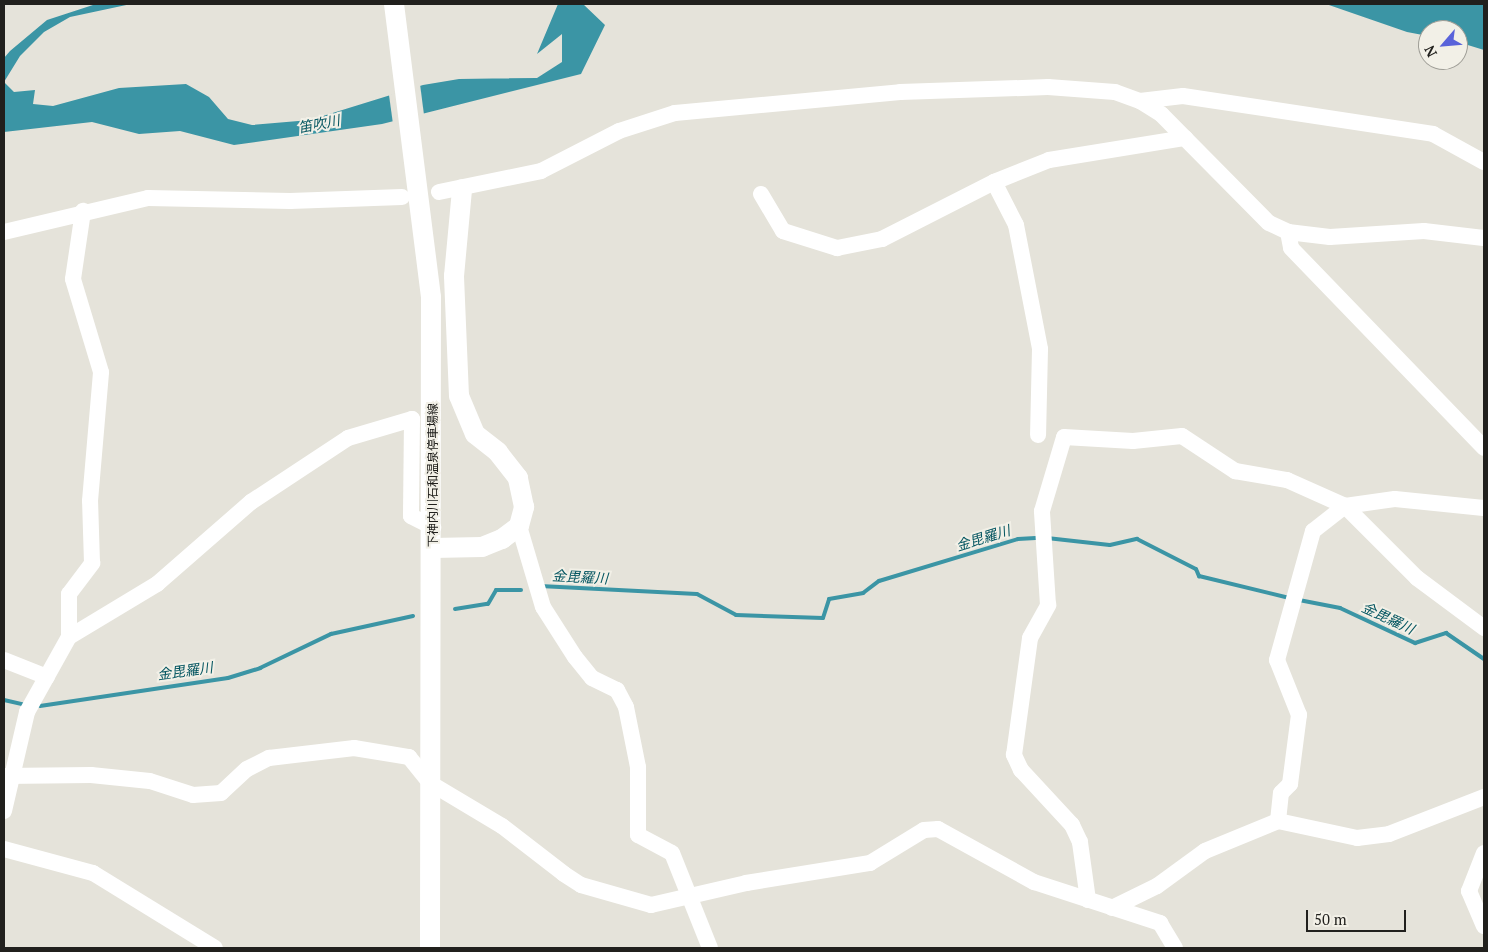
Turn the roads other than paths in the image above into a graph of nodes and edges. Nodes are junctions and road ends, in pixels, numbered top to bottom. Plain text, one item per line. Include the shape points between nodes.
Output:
1 (394, 4) edge
2 (1140, 101) junction
3 (1185, 138) junction
4 (1484, 162) edge
5 (994, 182) junction
6 (462, 189) junction
7 (439, 192) dead end
8 (761, 194) dead end
9 (402, 197) dead end
10 (83, 211) junction
11 (4, 232) edge
12 (1288, 232) junction
13 (1484, 238) edge
14 (1038, 435) dead end
15 (1484, 448) edge
16 (1345, 506) junction
17 (1484, 508) edge
18 (519, 526) junction
19 (433, 527) junction
20 (433, 548) junction
21 (1484, 628) edge
22 (68, 637) junction
23 (4, 660) edge
24 (47, 677) junction
25 (9, 776) edge
26 (430, 784) junction
27 (1484, 797) edge
28 (4, 811) edge
29 (1278, 821) junction
30 (4, 849) edge
31 (1484, 853) edge
32 (686, 895) junction
33 (1088, 900) junction
34 (1112, 908) junction
35 (1484, 926) edge
36 (215, 948) edge
37 (430, 948) edge
38 (710, 948) edge
39 (1175, 948) edge

1 - 19 main road, 下神内川石和温泉停車場線 via 431,297
2 - 3 street
2 - 4 street via 1183,96 1433,134
2 - 6 street via 1115,92 1048,86 900,92 701,109 627,128 542,171
3 - 5 street via 1049,160
3 - 12 street via 1269,223
5 - 8 street via 882,239 837,248 783,231
5 - 14 street via 1016,225 1017,248 1040,349
6 - 7 street
6 - 18 main road via 454,276 459,396 475,434 498,452 518,478 524,506
9 - 10 street via 300,201 148,198
10 - 11 street
10 - 22 street via 73,280 101,372 90,501 92,563 69,594
12 - 13 street via 1330,237 1424,231
12 - 15 street via 1290,248
16 - 17 street via 1395,499
16 - 21 street via 1417,578
16 - 29 street via 1313,532 1277,660 1299,715 1290,784 1281,793
16 - 33 street via 1287,480 1235,471 1182,436 1133,441 1064,437 1042,511 1048,605 1030,638 1014,755 1021,770 1072,825 1080,842
18 - 20 main road via 482,547
18 - 32 street via 543,607 574,657 592,678 617,690 626,706 638,767 638,835 672,853
19 - 20 main road, 下神内川石和温泉停車場線
19 - 22 street via 411,516 412,419 348,438 251,502 157,584
20 - 26 main road, 下神内川石和温泉停車場線
22 - 24 street
23 - 24 street
24 - 25 street via 27,712
25 - 26 street via 91,775 150,781 194,795 221,793 247,769 269,758 354,748 409,757
25 - 28 street
26 - 32 street via 502,826 581,885 651,905
26 - 37 main road, 下神内川石和温泉停車場線
27 - 29 street via 1389,834 1357,838
29 - 34 street via 1205,851 1157,886
30 - 36 street via 93,873
31 - 35 street via 1469,891
32 - 33 street via 870,863 924,830 938,829 1034,882
32 - 38 street
33 - 34 street
34 - 39 street via 1160,923

